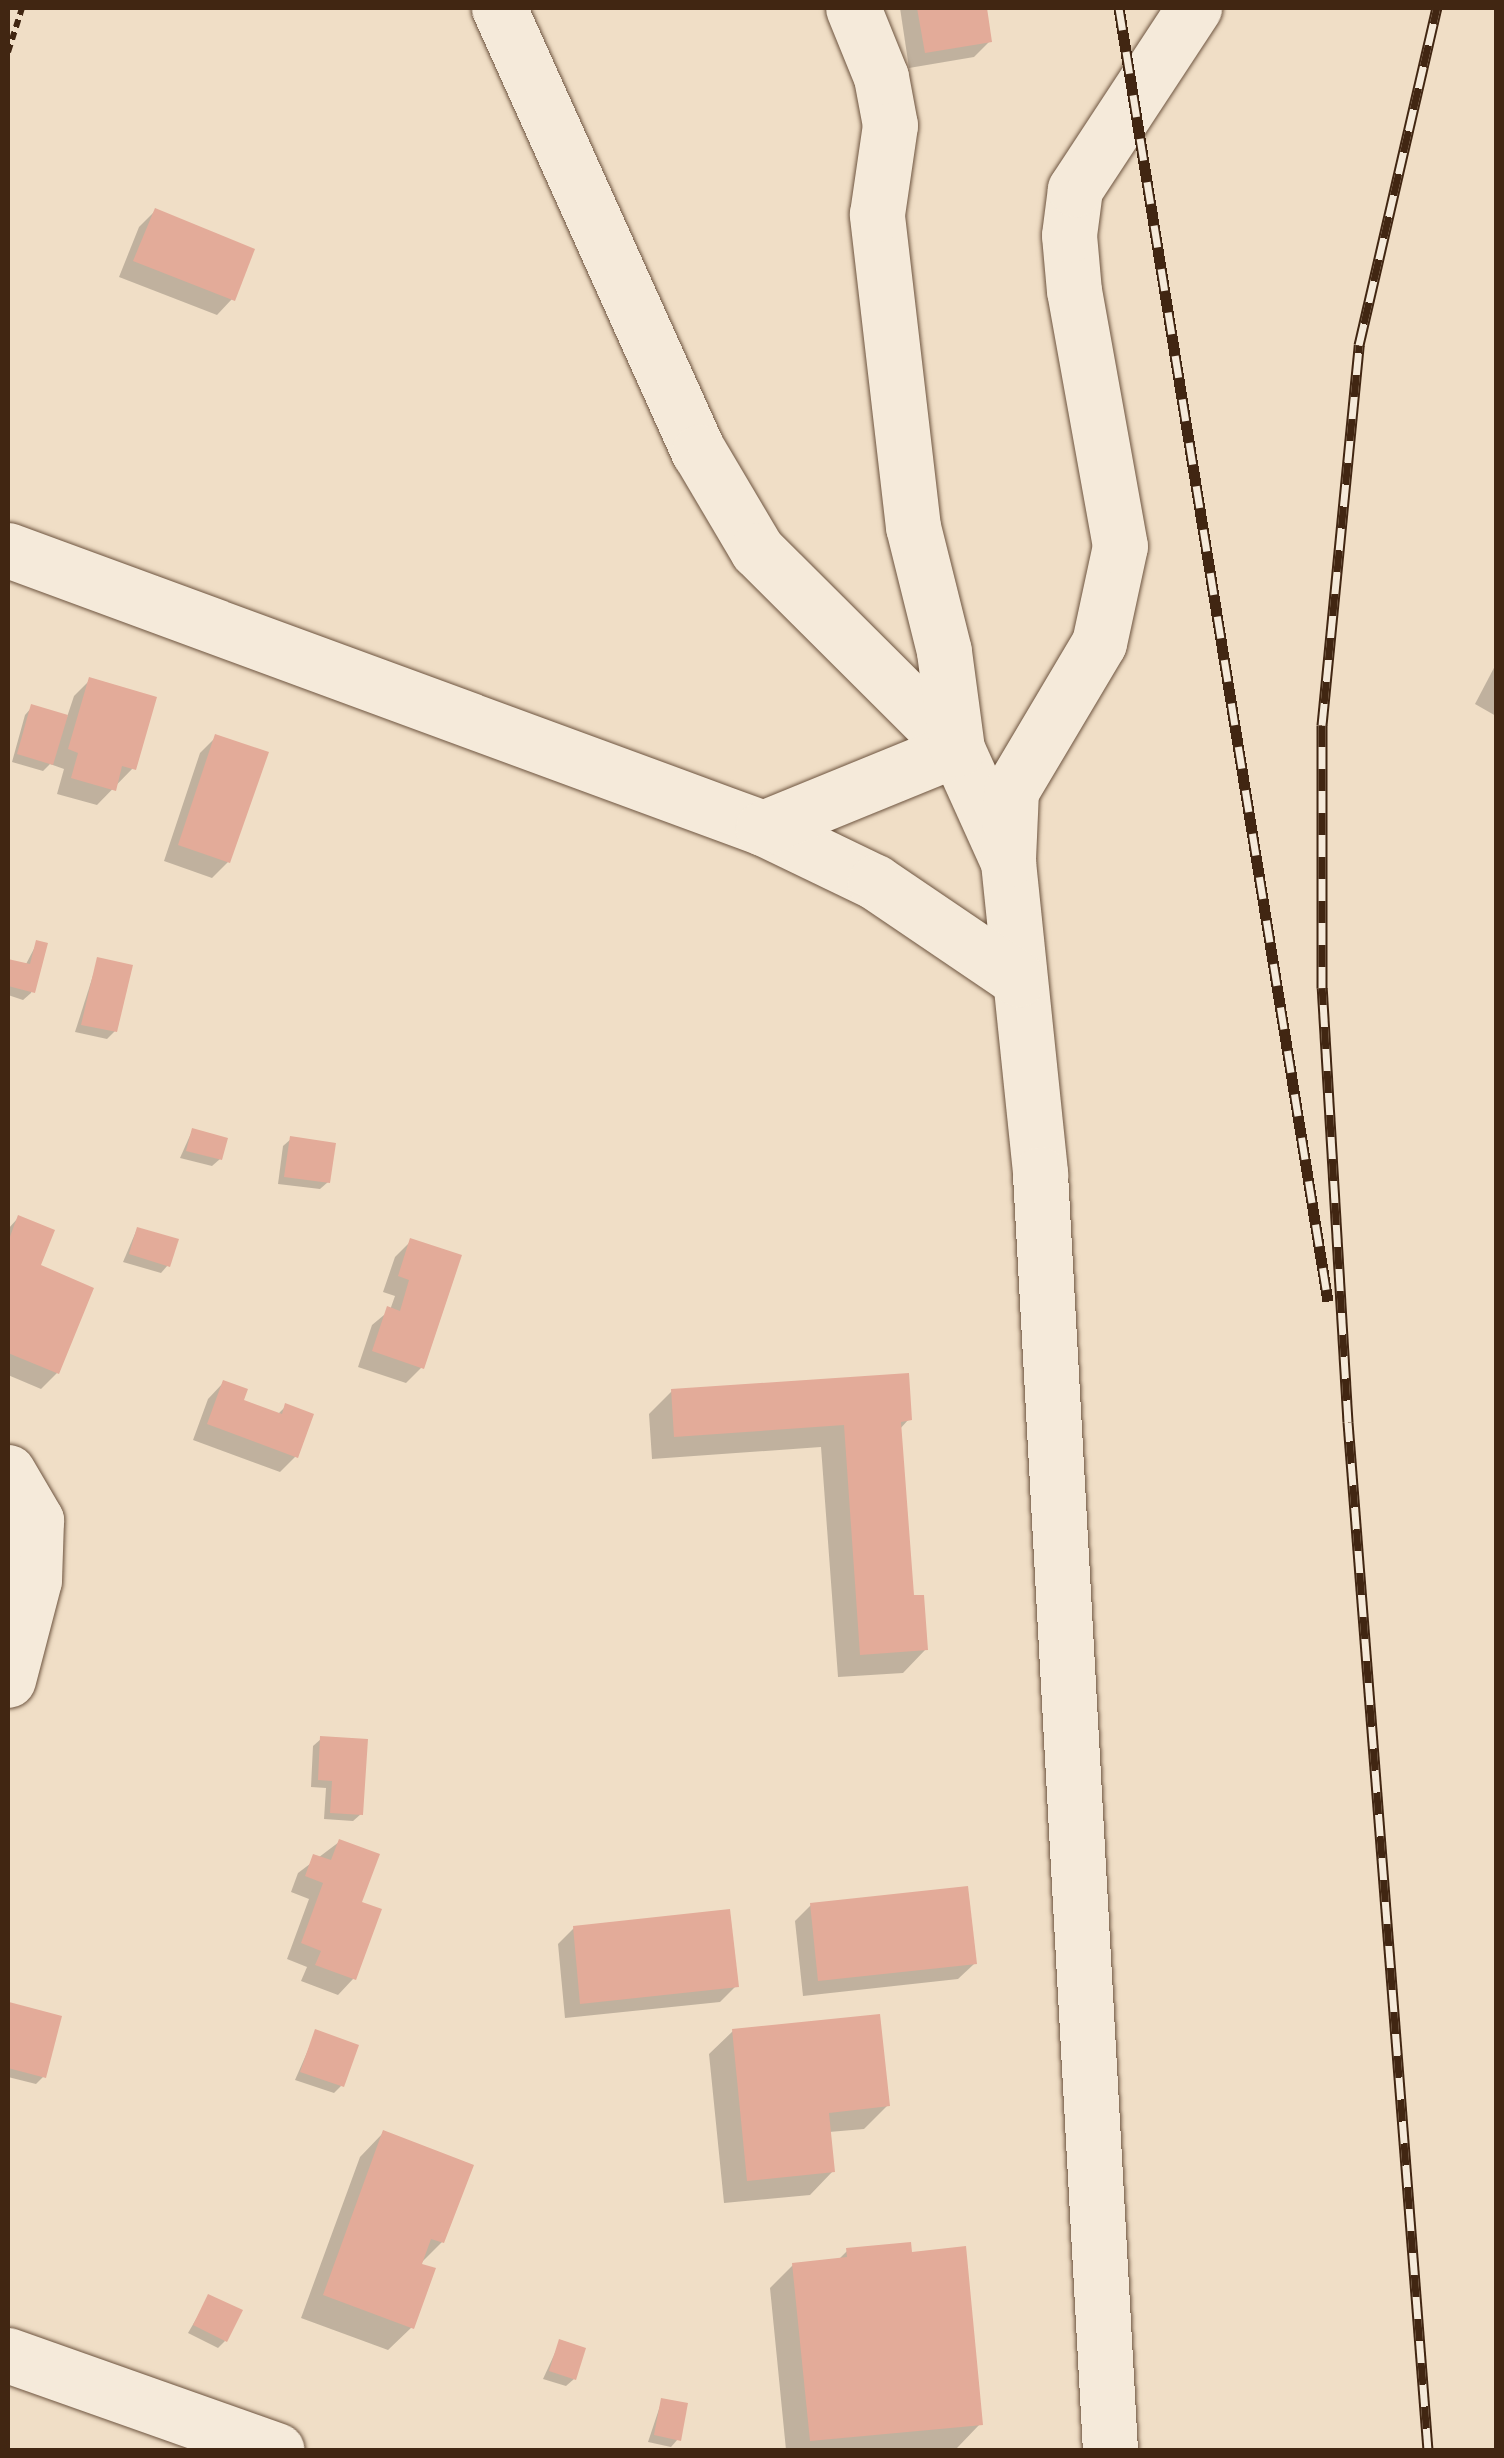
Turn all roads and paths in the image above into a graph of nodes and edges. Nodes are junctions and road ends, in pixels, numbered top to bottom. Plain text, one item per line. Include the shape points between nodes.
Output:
1 (22, 8) edge
2 (499, 8) edge
3 (853, 8) edge
4 (1194, 8) edge
5 (8, 52) edge
6 (8, 550) edge
7 (957, 749) junction
8 (763, 828) junction
9 (1008, 862) junction
10 (1018, 979) junction
11 (8, 1472) edge
12 (8, 1680) edge
13 (8, 2355) edge
14 (276, 2450) edge
15 (1110, 2450) edge

1 - 5 path
2 - 7 street via 677,406 757,550
3 - 7 street via 882,77 890,124 877,214 913,527 944,651
4 - 9 street via 1076,189 1069,235 1074,291 1120,546 1100,643 1010,791
6 - 8 street
7 - 8 street
7 - 9 street
8 - 10 street via 875,882
9 - 10 street
10 - 15 street via 1040,1174
11 - 12 street via 36,1520 34,1580
13 - 14 street

